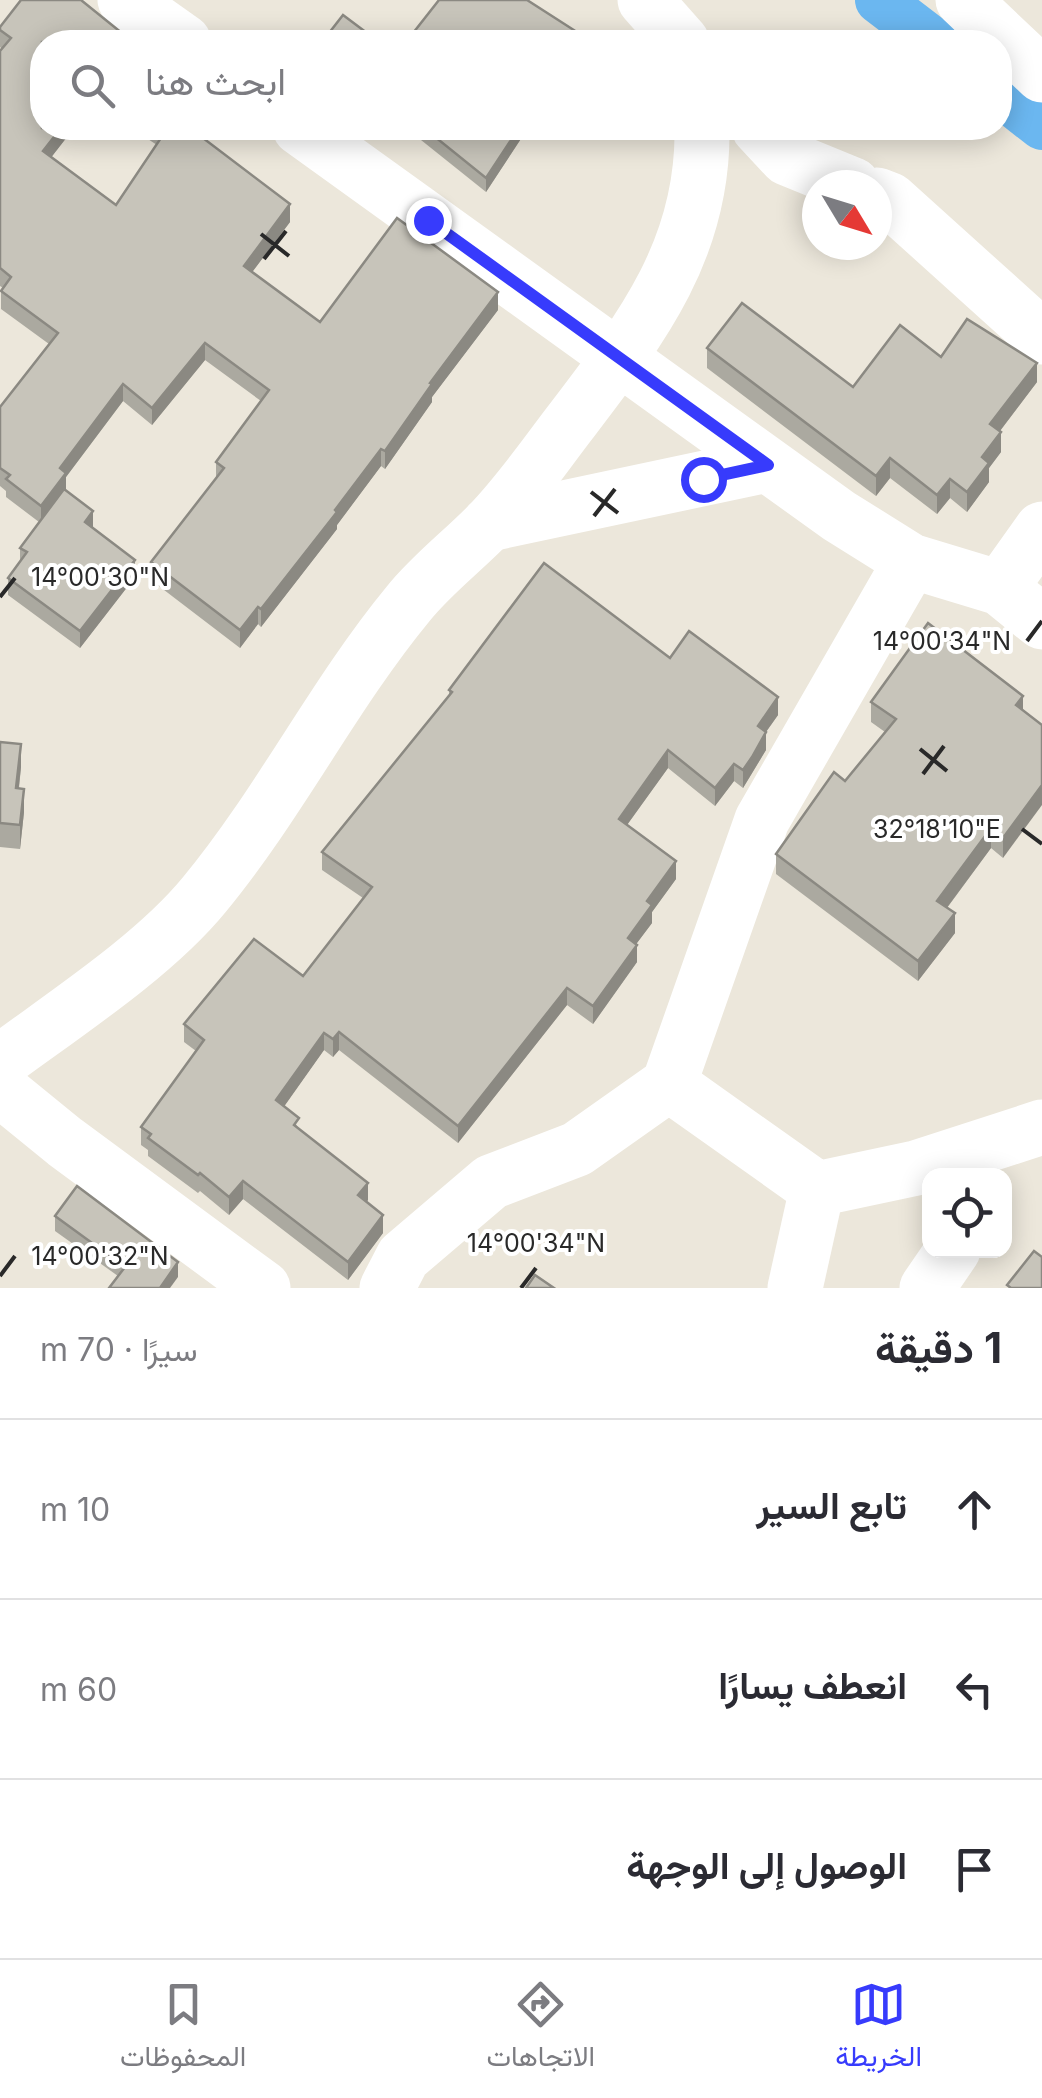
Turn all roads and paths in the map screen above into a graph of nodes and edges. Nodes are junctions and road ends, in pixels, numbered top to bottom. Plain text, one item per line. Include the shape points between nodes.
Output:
1 (126, 0) edge
2 (645, 0) edge
3 (962, 0) edge
4 (167, 30) edge
5 (671, 30) edge
6 (994, 30) edge
7 (1012, 47) edge
8 (1042, 75) edge
9 (316, 140) edge
10 (702, 140) edge
11 (770, 140) edge
12 (816, 170) edge
13 (892, 202) edge
14 (1042, 337) edge
15 (618, 360) junction
16 (768, 465) junction
17 (489, 524) junction
18 (1042, 531) edge
19 (911, 561) junction
20 (1000, 588) junction
21 (1042, 622) edge
22 (0, 1062) edge
23 (669, 1084) junction
24 (0, 1089) edge
25 (1042, 1127) edge
26 (1012, 1168) edge
27 (817, 1189) junction
28 (948, 1258) edge
29 (264, 1288) edge
30 (388, 1288) edge
31 (795, 1288) edge
32 (927, 1288) edge

1 - 4 street
2 - 5 street
3 - 6 street
7 - 8 street
9 - 15 street
10 - 15 street via 702,174 677,260
11 - 12 street via 787,158
13 - 14 street
15 - 16 street
15 - 17 street
16 - 17 street
16 - 19 street
17 - 22 street via 394,622 280,792 177,925
18 - 20 street
19 - 20 street
19 - 23 street via 762,820
20 - 21 street
23 - 27 street
23 - 30 street via 576,1149 491,1182 403,1257
24 - 29 street
25 - 26 street
25 - 27 street via 916,1168
27 - 31 street
28 - 32 street

